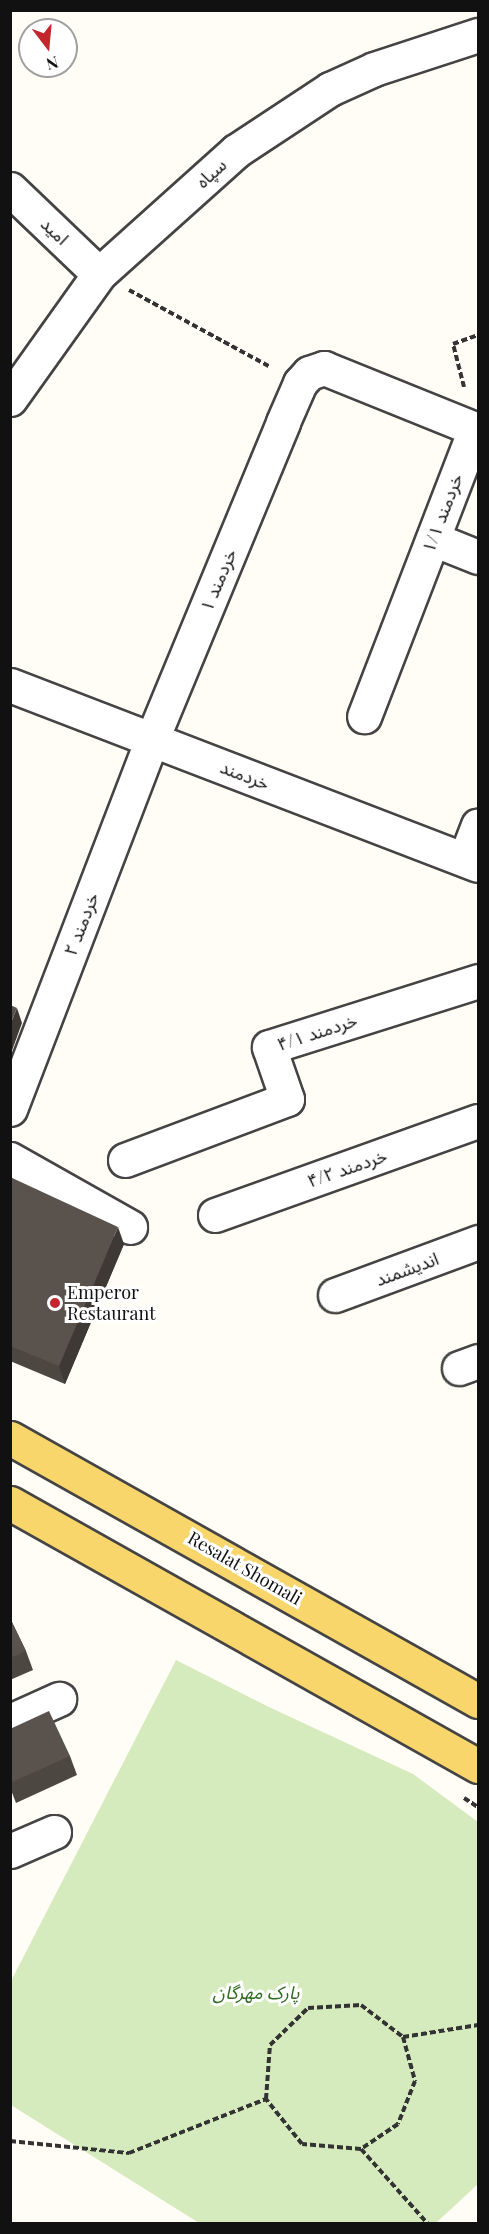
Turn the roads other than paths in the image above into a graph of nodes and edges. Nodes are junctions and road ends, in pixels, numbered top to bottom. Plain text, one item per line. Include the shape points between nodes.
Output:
1 (478, 35) edge
2 (10, 189) edge
3 (99, 274) junction
4 (10, 399) edge
5 (475, 429) joint
6 (433, 538) junction
7 (478, 557) edge
8 (10, 685) edge
9 (364, 716) dead end
10 (152, 739) junction
11 (478, 825) edge
12 (472, 862) edge
13 (478, 981) edge
14 (10, 1108) edge
15 (478, 1121) edge
16 (10, 1159) edge
17 (125, 1160) dead end
18 (215, 1215) dead end
19 (130, 1227) dead end
20 (478, 1242) edge
21 (335, 1295) dead end
22 (10, 1438) edge
23 (10, 1503) edge
24 (59, 1699) dead end
25 (478, 1701) edge
26 (10, 1721) edge
27 (478, 1766) edge
28 (54, 1832) dead end
29 (10, 1851) edge

1 - 3 street, سپاه via 374,69 330,89 236,151
2 - 3 street, امید
3 - 4 street, سپاه
5 - 6 street, خردمند ۱/۱
5 - 10 street, خردمند ۱ via 324,368 309,373 300,383 283,422
6 - 7 street
6 - 9 street, خردمند ۱/۱
8 - 10 street, خردمند
10 - 12 street, خردمند
10 - 14 street, خردمند ۲
11 - 12 street
13 - 17 street, خردمند ۴/۱ via 269,1047 287,1099
15 - 18 street, خردمند ۴/۲
16 - 19 street
20 - 21 street, اندیشمند
22 - 25 main road, Resalat Shomali
23 - 27 main road
24 - 26 street
28 - 29 street

